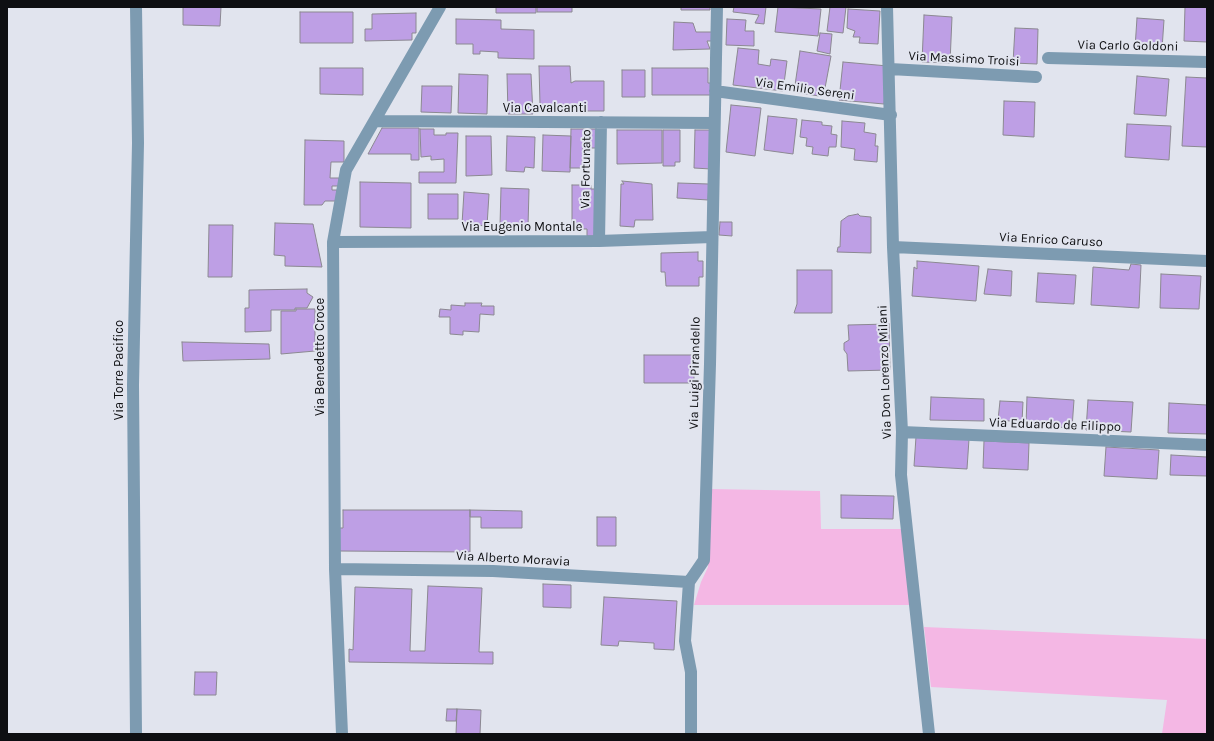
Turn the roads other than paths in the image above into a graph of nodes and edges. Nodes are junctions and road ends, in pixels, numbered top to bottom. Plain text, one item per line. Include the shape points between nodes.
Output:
1 (136, 7) edge
2 (440, 7) edge
3 (717, 7) edge
4 (887, 7) edge
5 (1048, 58) dead end
6 (1207, 62) edge
7 (890, 69) junction
8 (1036, 77) dead end
9 (716, 91) junction
10 (891, 115) junction
11 (376, 121) junction
12 (601, 122) junction
13 (714, 123) junction
14 (712, 238) junction
15 (599, 241) junction
16 (333, 242) junction
17 (893, 247) junction
18 (1207, 261) edge
19 (902, 432) junction
20 (1207, 445) edge
21 (335, 568) junction
22 (689, 582) junction
23 (136, 734) edge
24 (342, 734) edge
25 (691, 734) edge
26 (929, 734) edge

1 - 23 street, Via Torre Pacifico via 138,143 133,386
2 - 11 street, Via Benedetto Croce
3 - 9 street, Via Luigi Pirandello
4 - 7 street, Via Don Lorenzo Milani
5 - 6 street, Via Carlo Goldoni
7 - 8 street, Via Massimo Troisi
7 - 10 street, Via Don Lorenzo Milani
9 - 10 street, Via Emilio Sereni
9 - 13 street, Via Luigi Pirandello
10 - 17 street, Via Don Lorenzo Milani
11 - 12 street, Via Cavalcanti
11 - 16 street, Via Benedetto Croce via 346,170
12 - 13 street, Via Cavalcanti
12 - 15 street, Via Fortunato
13 - 14 street, Via Luigi Pirandello
14 - 15 street, Via Eugenio Montale
14 - 22 street, Via Luigi Pirandello via 704,560
15 - 16 street, Via Eugenio Montale
16 - 21 street, Via Benedetto Croce
17 - 18 street, Via Enrico Caruso
17 - 19 street, Via Don Lorenzo Milani
19 - 20 street, Via Eduardo de Filippo
19 - 26 street, Via Don Lorenzo Milani via 901,475 904,511
21 - 22 street, Via Alberto Moravia via 493,571
21 - 24 street, Via Benedetto Croce
22 - 25 street via 685,641 691,672

